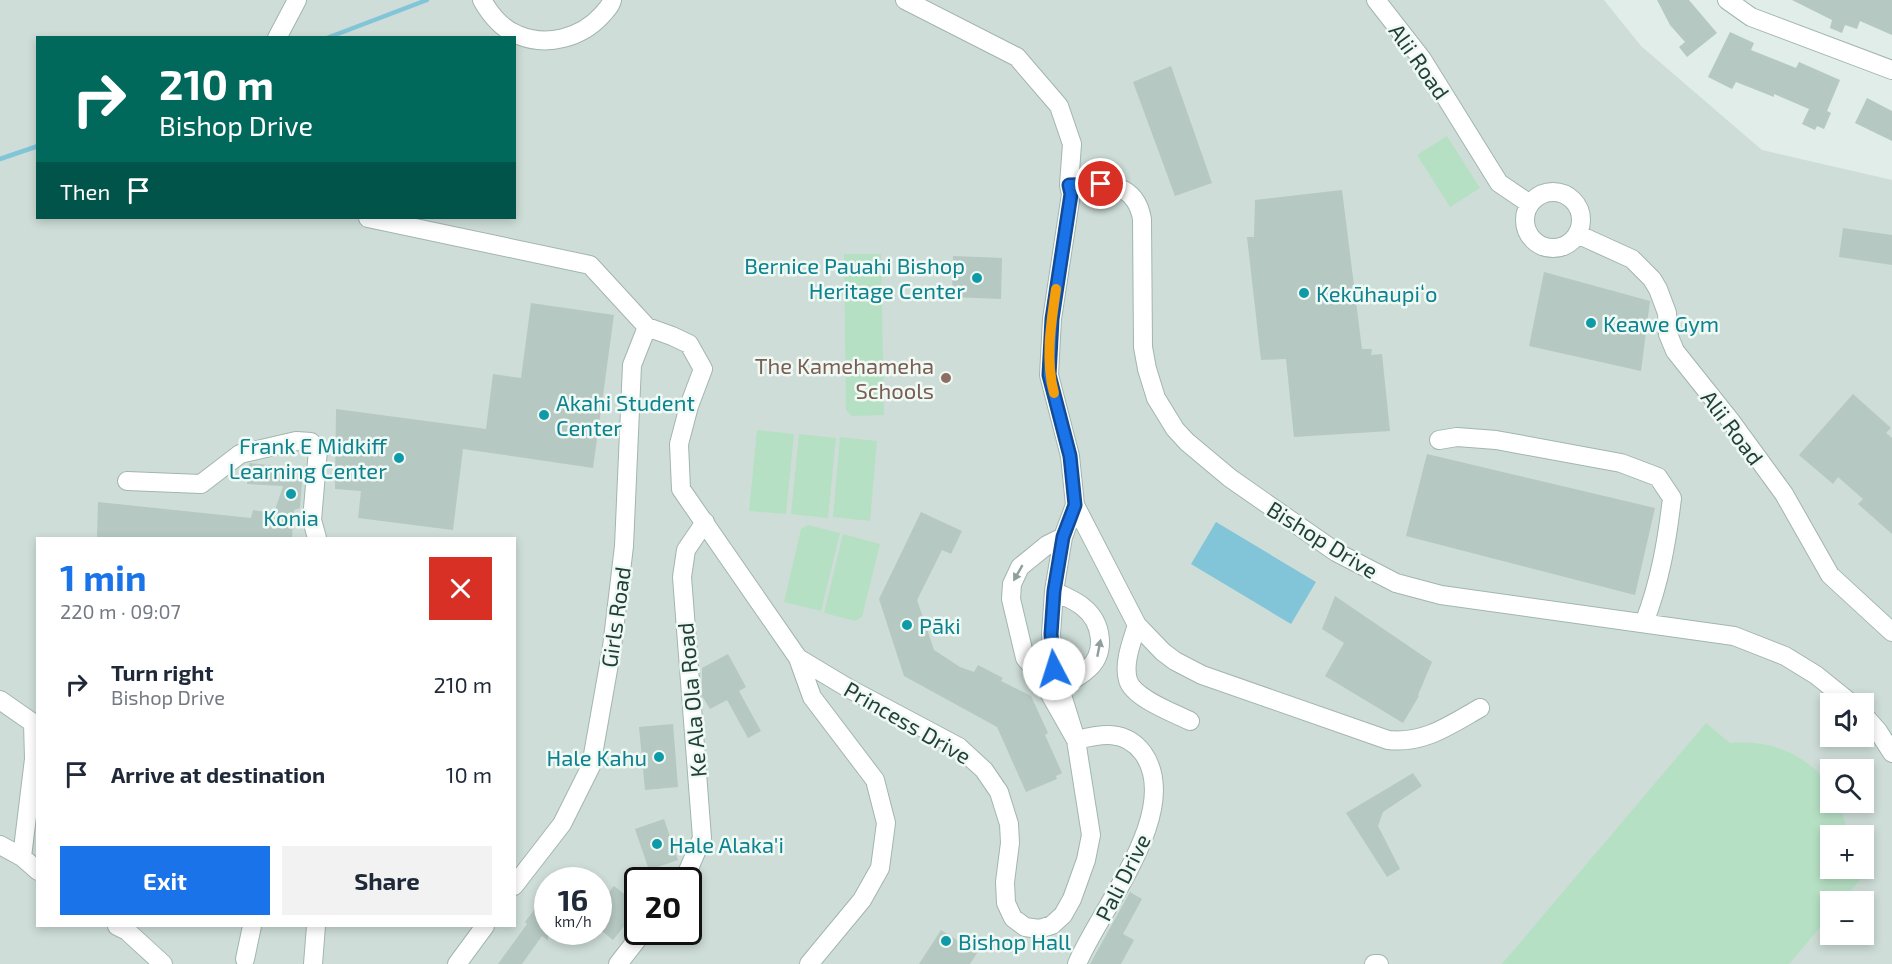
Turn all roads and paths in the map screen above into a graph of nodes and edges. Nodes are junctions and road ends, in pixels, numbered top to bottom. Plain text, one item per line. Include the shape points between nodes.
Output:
1 (297, 0) edge
2 (482, 0) edge
3 (612, 0) edge
4 (905, 0) edge
5 (1376, 0) edge
6 (1726, 0) edge
7 (278, 36) edge
8 (1892, 70) edge
9 (1070, 190) junction
10 (1530, 204) junction
11 (373, 219) edge
12 (1577, 234) junction
13 (647, 327) junction
14 (1439, 440) dead end
15 (127, 481) dead end
16 (1075, 505) junction
17 (705, 522) junction
18 (317, 537) edge
19 (1063, 537) junction
20 (1054, 591) junction
21 (1644, 623) junction
22 (1137, 625) junction
23 (1892, 632) edge
24 (798, 658) junction
25 (1060, 687) junction
26 (1838, 693) edge
27 (0, 700) edge
28 (1480, 708) dead end
29 (1190, 721) dead end
30 (1874, 726) edge
31 (1076, 740) junction
32 (1892, 753) edge
33 (0, 845) edge
34 (22, 856) junction
35 (690, 867) edge
36 (36, 869) edge
37 (516, 883) edge
38 (119, 927) edge
39 (252, 927) edge
40 (316, 927) edge
41 (484, 927) edge
42 (633, 945) edge
43 (245, 959) dead end
44 (163, 964) edge
45 (313, 964) edge
46 (456, 964) edge
47 (618, 964) edge
48 (809, 964) edge
49 (1077, 964) edge
50 (1374, 964) edge
51 (1379, 964) edge

1 - 7 street
2 - 3 street via 492,16 517,35 548,41 576,35 593,25
4 - 9 street, Princess Drive via 1017,57 1059,106 1072,144
5 - 10 street, Alii Road via 1422,59 1499,183
6 - 8 street via 1751,17
9 - 16 street, Princess Drive via 1052,319 1049,375 1070,456
9 - 21 street, Bishop Drive via 1107,184 1132,197 1139,207 1143,347 1151,384 1162,410 1181,436 1230,478 1336,552 1396,583 1456,598
10 - 12 street via 1545,193 1564,194 1578,207 1581,216
10 - 12 street via 1525,220 1531,237 1538,243 1554,248 1563,246
11 - 13 street via 590,265
12 - 23 street, Alii Road via 1632,259 1652,279 1663,301 1675,351 1784,494 1830,574
13 - 17 street, Princess Drive via 689,344 703,369 679,444 681,489
13 - 37 street, Girls Road via 632,365 624,546 612,647 591,766 562,824
14 - 21 street via 1477,438 1550,448 1621,463 1658,477 1672,498 1668,539
15 - 18 street via 201,484 240,454 296,441 311,442 318,450 312,520
16 - 19 street, Princess Drive
16 - 22 street
17 - 24 street, Princess Drive
17 - 35 street, Ke Ala Ola Road via 686,550 682,577 702,838
19 - 20 street, Princess Drive
19 -> 31 street via 1020,567 1011,599 1025,658 1038,673
20 - 25 street, Princess Drive via 1052,650
25 -> 20 street via 1089,669 1100,654 1101,635 1094,618 1083,606
21 - 26 street, Bishop Drive via 1753,642 1785,656
22 - 28 street via 1163,652 1202,675 1388,740 1426,737
22 - 29 street via 1128,661 1130,686 1148,700
24 - 31 street, Princess Drive via 959,747 984,770 999,792 1009,824 1006,903 1013,918 1024,927 1052,925 1063,915 1086,860 1091,835
24 - 48 street via 812,698 875,780 886,823 880,868 862,900
25 - 31 street, Princess Drive
27 - 34 street via 33,723 34,759
30 - 32 street
31 - 49 street, Pali Drive via 1122,736 1145,757 1154,787 1151,814 1136,856
33 - 34 street
34 - 36 street
38 - 44 street
39 - 43 street
40 - 45 street
41 - 46 street
42 - 47 street
50 - 51 street

